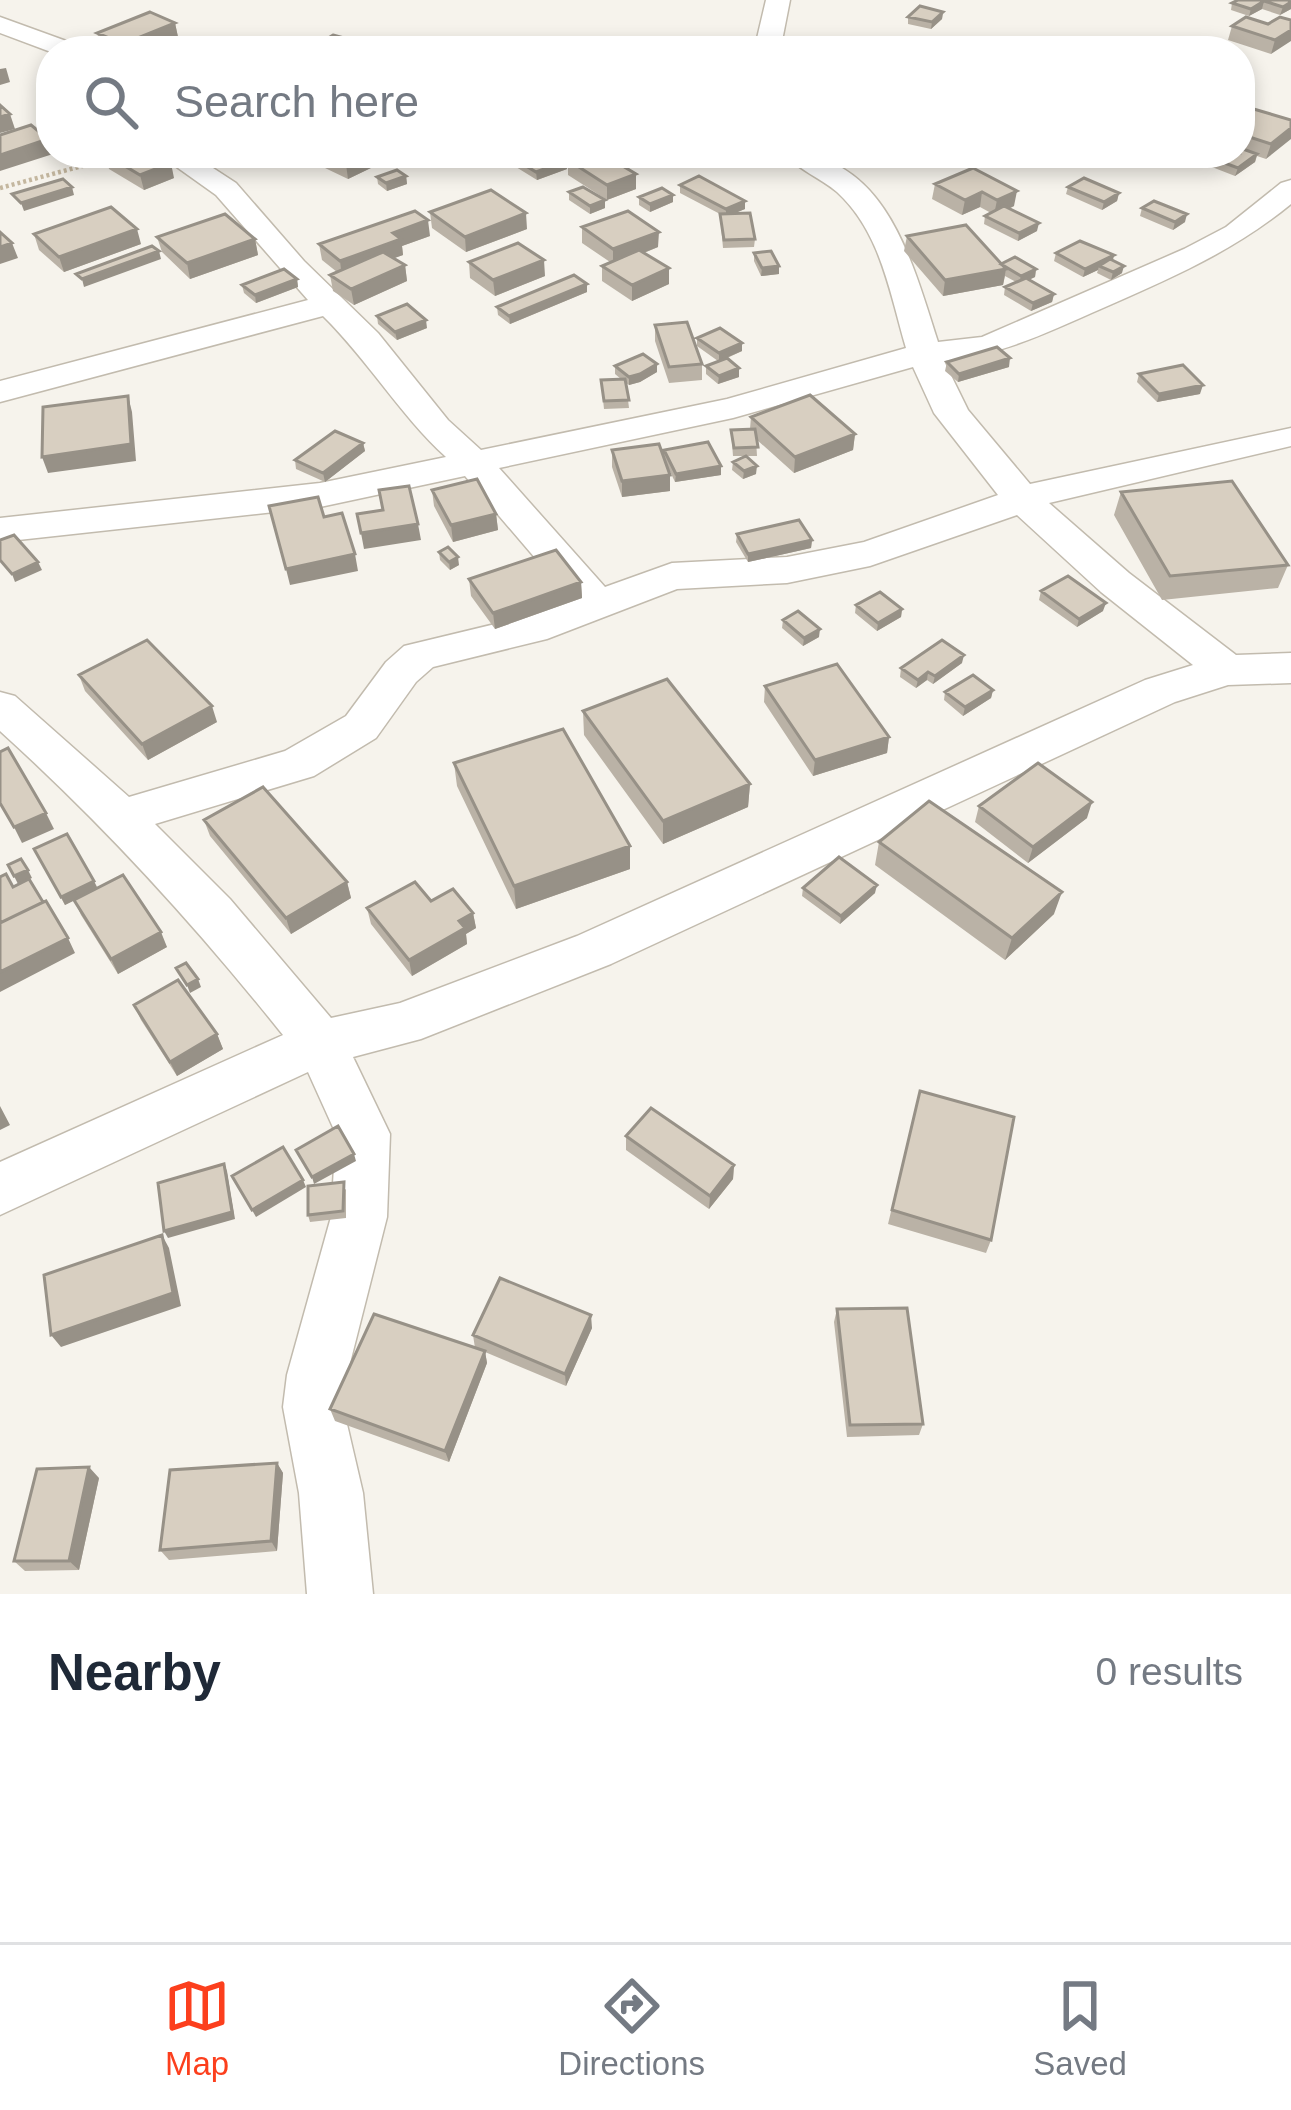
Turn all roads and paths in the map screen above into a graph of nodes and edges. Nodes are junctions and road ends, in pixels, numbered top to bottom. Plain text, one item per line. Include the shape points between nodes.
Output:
1 (778, 0) edge
2 (0, 24) edge
3 (770, 36) edge
4 (36, 38) edge
5 (75, 168) edge
6 (194, 168) edge
7 (820, 168) edge
8 (0, 188) edge
9 (1291, 189) edge
10 (332, 304) junction
11 (921, 354) junction
12 (0, 392) edge
13 (1284, 437) dead end
14 (475, 464) junction
15 (1024, 497) junction
16 (0, 530) edge
17 (592, 610) junction
18 (1291, 668) edge
19 (1227, 670) junction
20 (0, 707) edge
21 (121, 818) junction
22 (320, 1042) junction
23 (0, 1189) edge
24 (340, 1594) edge

1 - 3 street
2 - 4 street
5 - 8 path
6 - 10 street via 226,189
7 - 11 street via 853,190 879,224
9 - 11 street via 1237,233 1035,330 989,346
10 - 12 street
10 - 14 street
11 - 14 street via 734,408
11 - 15 street via 964,428
13 - 15 street
14 - 16 street via 320,495
14 - 17 street via 590,593
15 - 17 street via 870,553 787,570 672,576
15 - 19 street via 1106,576
17 - 21 street via 419,656 361,727 298,764
18 - 19 street
19 - 22 street via 1160,691 593,950 403,1024
20 - 21 street
21 - 22 street
22 - 23 street
22 - 24 street via 363,1134 348,1270 313,1407

